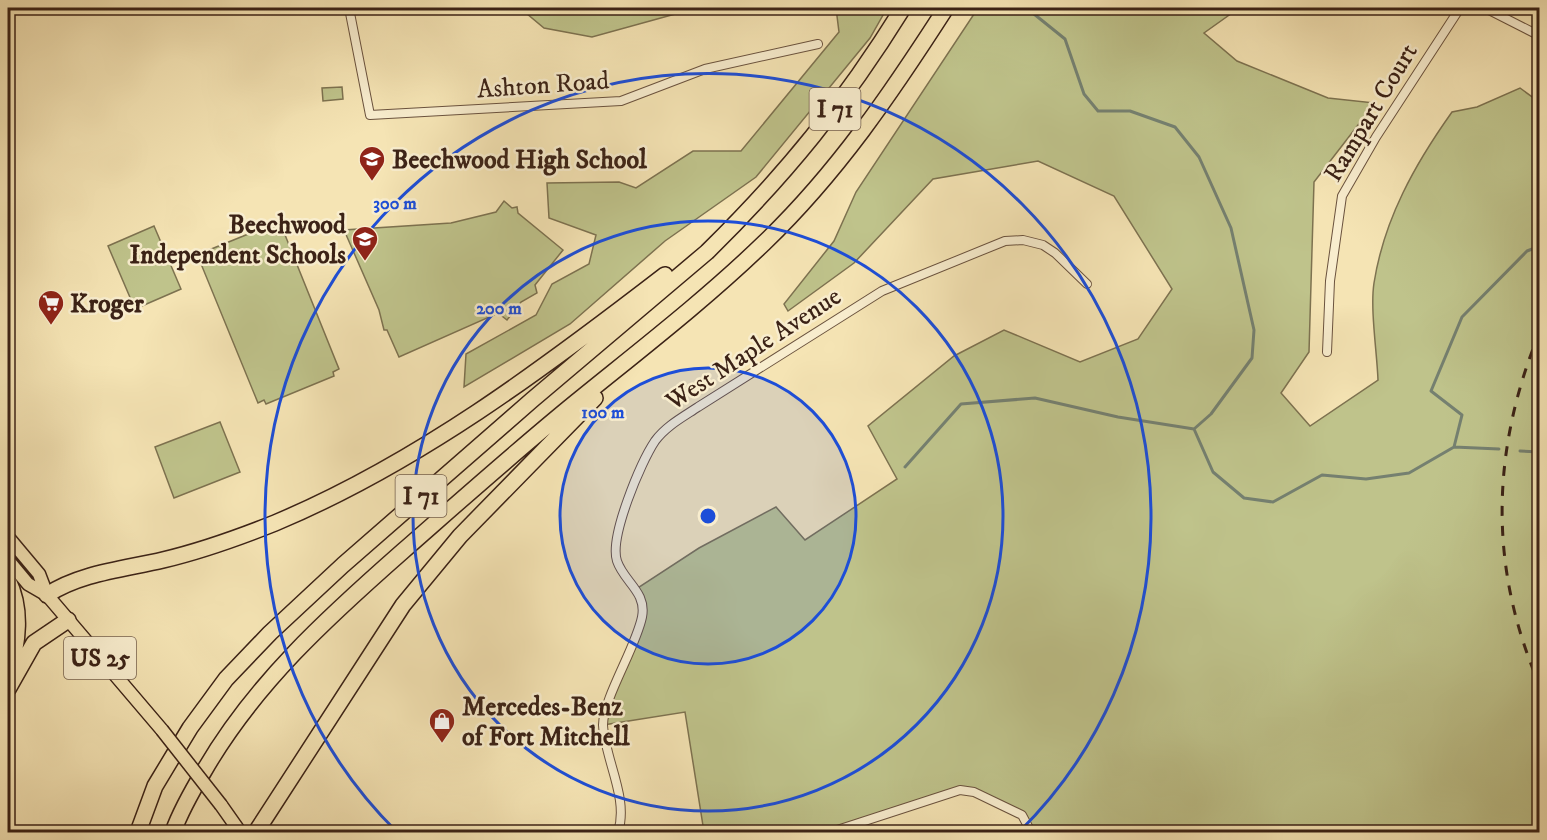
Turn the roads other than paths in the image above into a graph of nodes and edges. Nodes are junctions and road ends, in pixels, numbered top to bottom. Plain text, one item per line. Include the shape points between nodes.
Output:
1 (349, 8) edge
2 (903, 8) edge
3 (946, 8) edge
4 (1460, 8) edge
5 (1485, 8) edge
6 (1539, 36) edge
7 (818, 44) dead end
8 (757, 203) junction
9 (1087, 284) dead end
10 (639, 352) junction
11 (1327, 352) dead end
12 (8, 537) edge
13 (8, 560) edge
14 (8, 580) edge
15 (47, 595) junction
16 (68, 620) junction
17 (8, 674) edge
18 (8, 689) edge
19 (138, 832) edge
20 (173, 832) edge
21 (240, 832) edge
22 (256, 832) edge
23 (618, 832) edge
24 (831, 832) edge
25 (1031, 832) edge

1 - 7 street, Ashton Road via 370,115 621,101 705,69
2 - 8 highway, I 71 via 817,134
3 - 10 highway, I 71 via 915,59 823,182 764,243
4 - 11 street, Rampart Court via 1342,196 1330,281
5 - 6 street
8 - 15 highway via 633,300 486,406 366,481 275,523 166,559 63,584
8 - 19 highway, I 71 via 707,252 523,407 270,633 189,728 155,786
9 - 23 street, West Maple Avenue via 1043,245 1023,240 987,247 882,291 698,407 656,441 615,540 616,560 636,589 643,609 638,632 604,718 621,812
10 - 20 highway, I 71 via 476,487 357,591 298,649 268,680 224,737
10 - 22 highway via 433,566 363,663
12 - 15 main road, US 25 via 39,574
13 - 15 main road, US 25 via 28,584
14 - 17 highway via 17,618 17,643
15 - 16 main road, US 25
16 - 18 highway via 34,643
16 - 21 main road, US 25, bridge via 162,730
24 - 25 street via 967,790 1022,815

